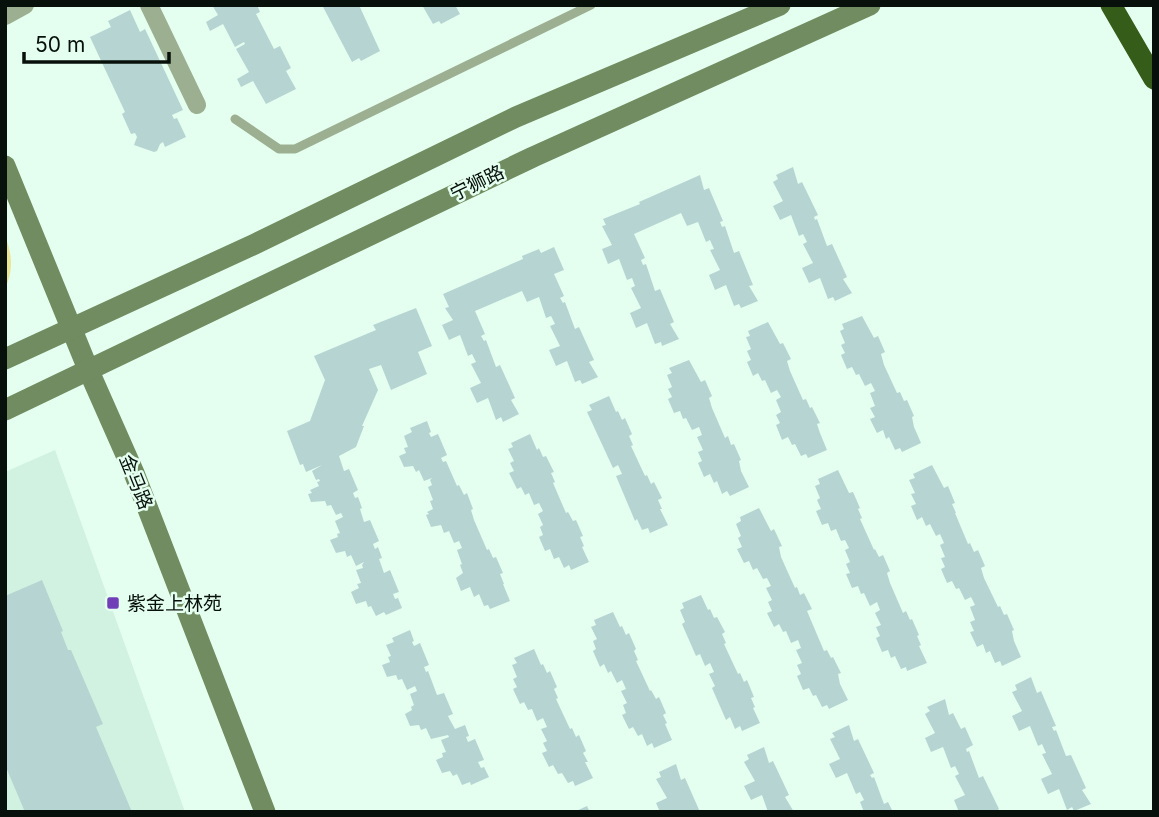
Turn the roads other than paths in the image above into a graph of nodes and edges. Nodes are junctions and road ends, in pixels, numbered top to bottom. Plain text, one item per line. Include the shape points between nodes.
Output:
1 (25, 5) edge
2 (149, 5) edge
3 (591, 5) edge
4 (780, 5) edge
5 (870, 5) edge
6 (1111, 5) edge
7 (5, 16) edge
8 (1154, 79) edge
9 (197, 106) dead end
10 (235, 119) dead end
11 (5, 166) edge
12 (72, 328) junction
13 (5, 359) edge
14 (88, 369) junction
15 (5, 410) edge
16 (263, 806) edge

1 - 7 street
2 - 9 street
3 - 10 lane via 295,149 279,149
4 - 12 main road via 516,117
5 - 14 main road, 宁狮路 via 520,163
6 - 8 highway
11 - 12 main road, 金马路
12 - 13 main road
12 - 14 main road, 金马路
14 - 15 main road, 宁狮路
14 - 16 main road, 金马路 via 134,473

